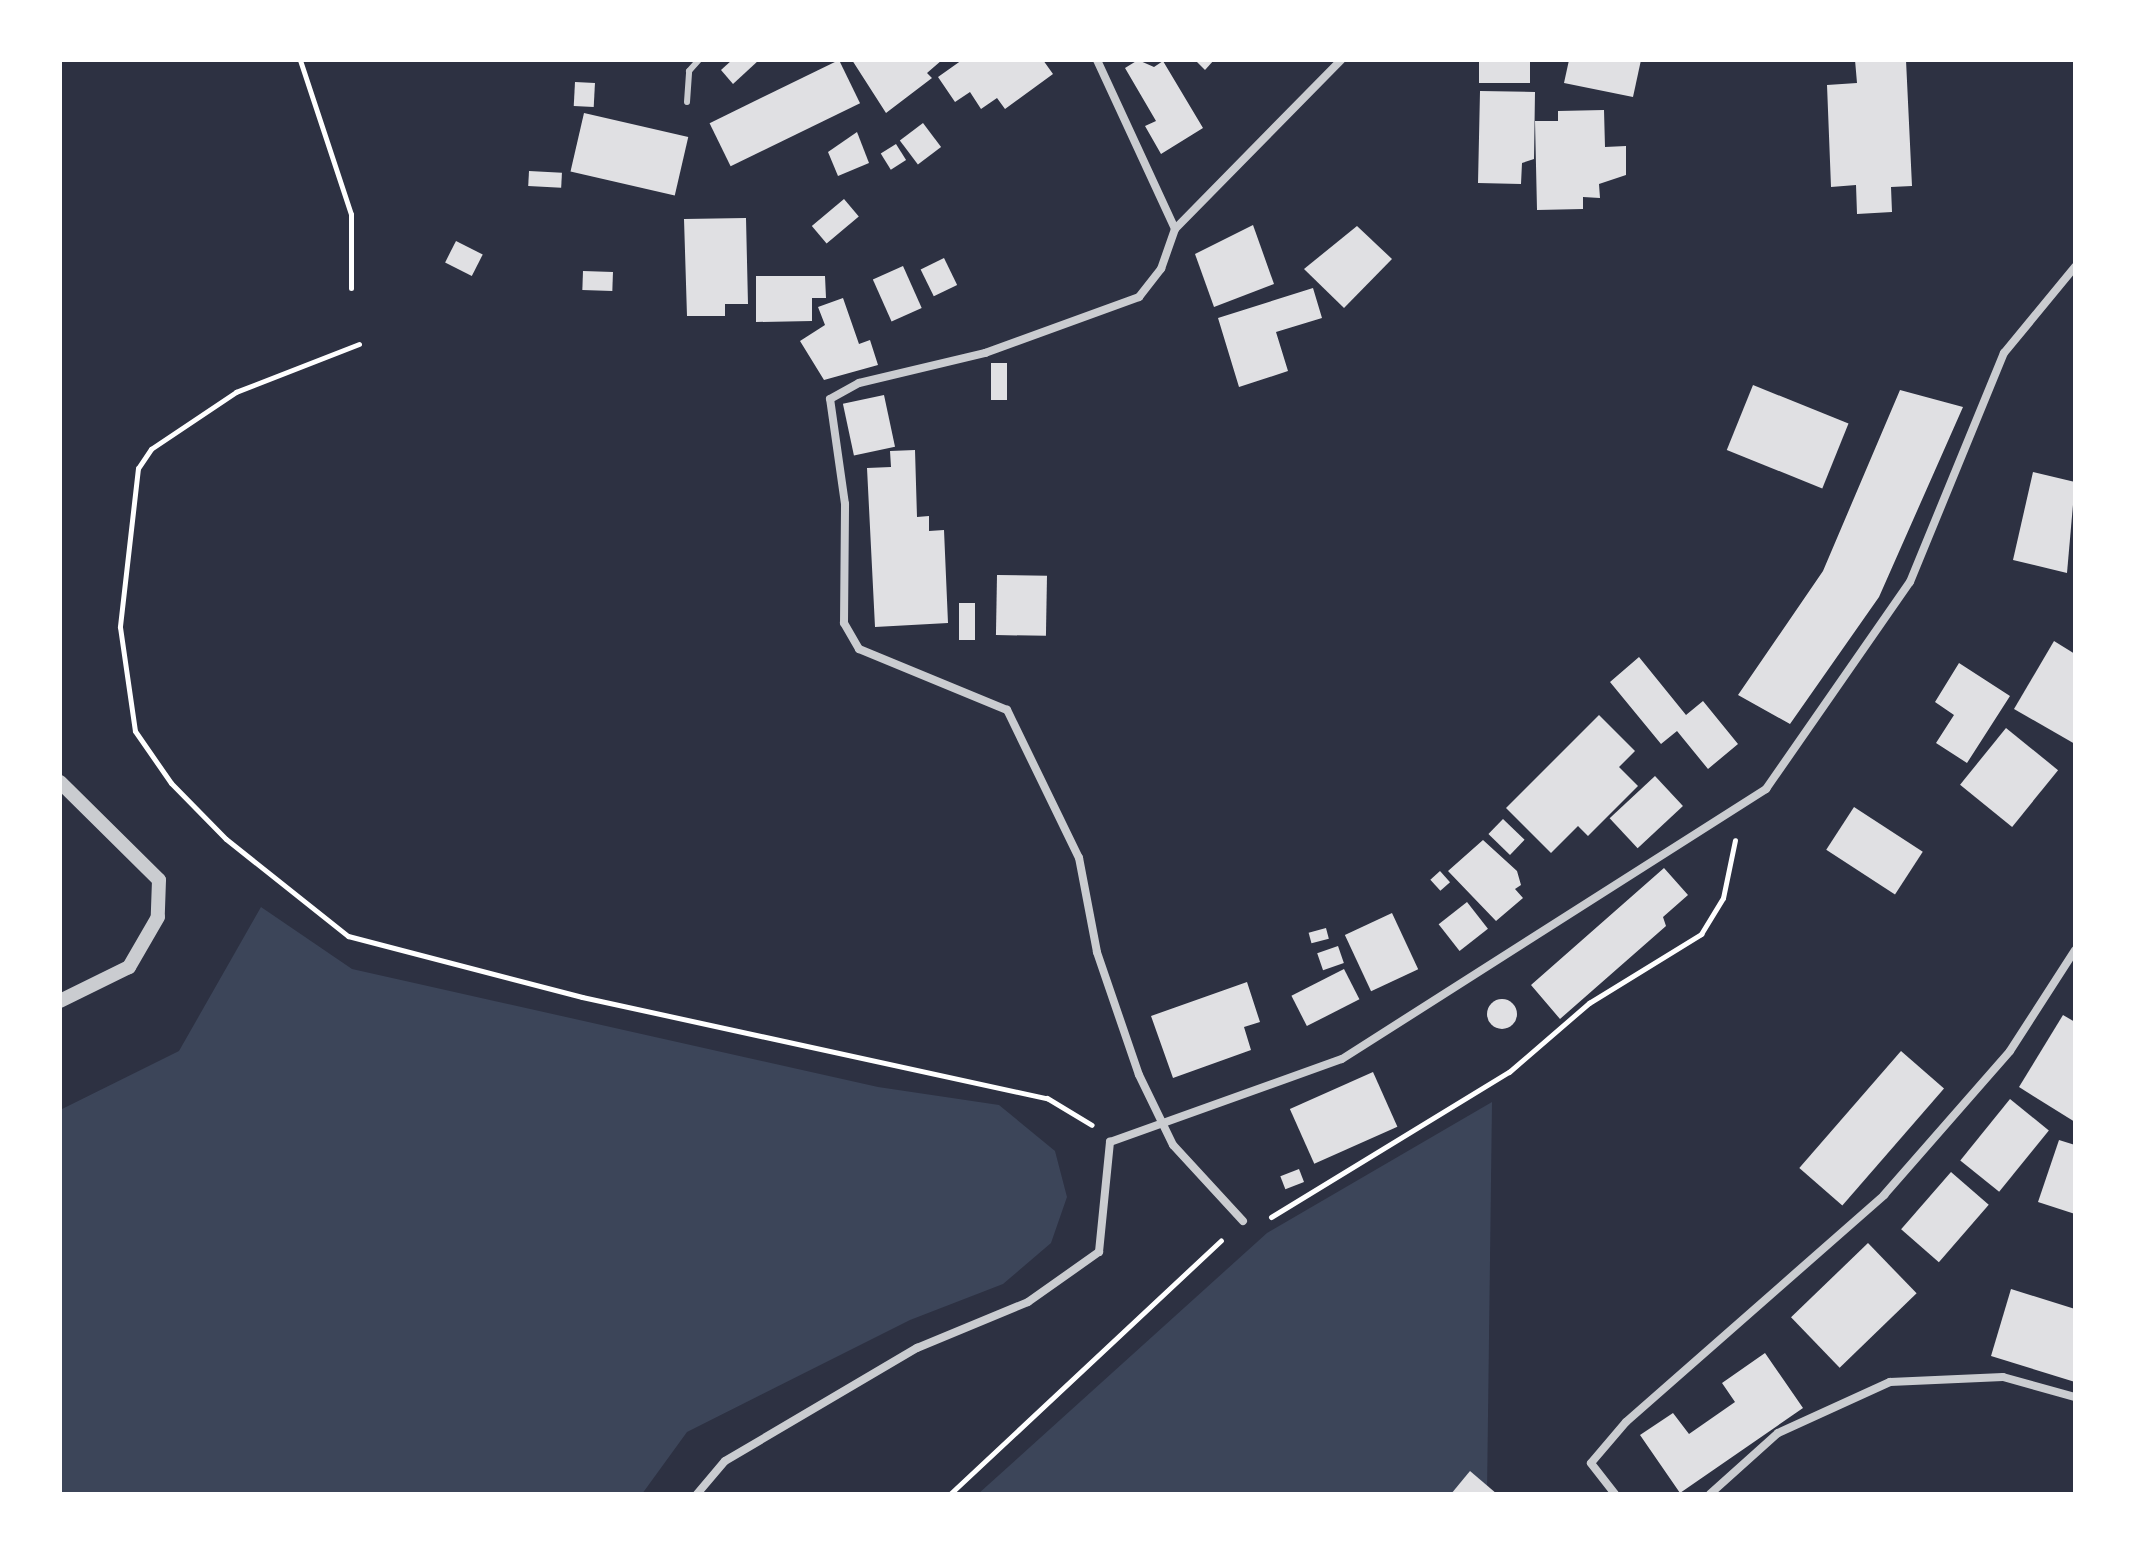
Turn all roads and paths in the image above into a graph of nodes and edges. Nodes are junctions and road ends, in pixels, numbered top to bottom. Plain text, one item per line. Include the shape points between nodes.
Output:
1 (300, 60) edge
2 (699, 60) edge
3 (1097, 60) edge
4 (1341, 60) edge
5 (687, 102) dead end
6 (1175, 229) junction
7 (2075, 267) edge
8 (2074, 279) edge
9 (351, 288) dead end
10 (359, 344) dead end
11 (60, 782) edge
12 (1735, 808) junction
13 (2075, 950) edge
14 (60, 1001) edge
15 (1162, 1123) junction
16 (1110, 1142) junction
17 (1243, 1221) junction
18 (2075, 1397) edge
19 (697, 1494) edge
20 (950, 1494) edge
21 (1615, 1494) edge
22 (1710, 1494) edge

1 - 9 path via 351,214
2 - 5 lane via 689,71
3 - 6 street
4 - 6 street
6 - 15 street via 1161,269 1139,297 985,353 859,383 837,392 829,411 845,504 844,623 859,649 1007,710 1079,858 1113,1006
7 - 8 street
8 - 12 street via 2004,353 1910,582 1766,789
10 - 16 path via 236,392 151,449 138,468 120,627 135,731 171,783 226,839 348,936 582,997 1047,1098
11 - 14 street via 159,880 158,917 129,967
12 - 15 street via 1342,1059
12 - 17 path via 1736,856 1701,934 1601,995 1551,1041 1467,1100 1333,1184 1270,1218
13 - 21 street via 2010,1051 1884,1195 1626,1422 1591,1463
15 - 16 street
15 - 17 street via 1173,1145
16 - 19 street via 1099,1252 1028,1302 917,1348 725,1461
17 - 20 path
18 - 22 street via 2003,1377 1890,1382 1778,1433

